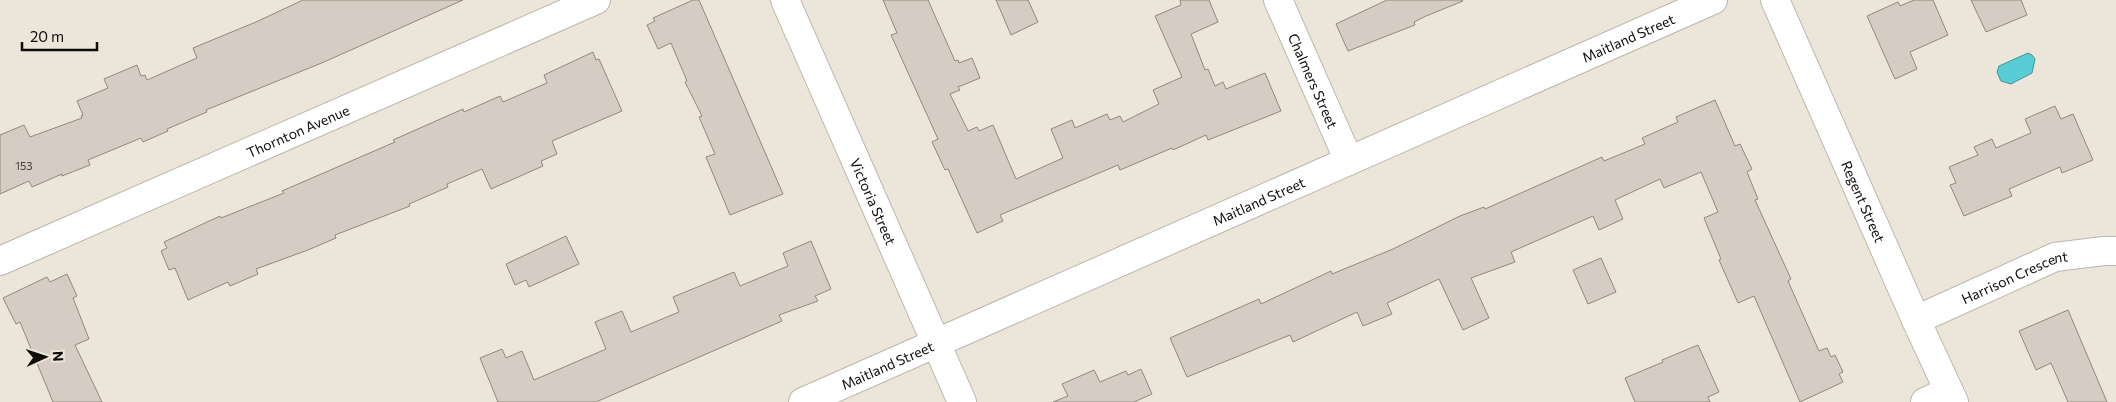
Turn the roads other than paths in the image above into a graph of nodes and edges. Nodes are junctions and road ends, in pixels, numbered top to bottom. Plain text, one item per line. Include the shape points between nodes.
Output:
1 (596, 0) edge
2 (784, 0) edge
3 (1278, 0) edge
4 (1713, 0) edge
5 (1775, 0) edge
6 (1349, 161) junction
7 (2116, 251) edge
8 (0, 261) edge
9 (1916, 320) junction
10 (937, 343) junction
11 (1943, 398) edge
12 (803, 402) edge
13 (962, 402) edge

1 - 8 street, Thornton Avenue
2 - 10 street, Victoria Street
3 - 6 street, Chalmers Street
4 - 6 street, Maitland Street
5 - 9 street, Regent Street
6 - 10 street, Maitland Street
7 - 9 street, Harrison Crescent via 2055,257
9 - 11 street, Regent Street
10 - 12 street, Maitland Street
10 - 13 street, Victoria Street

